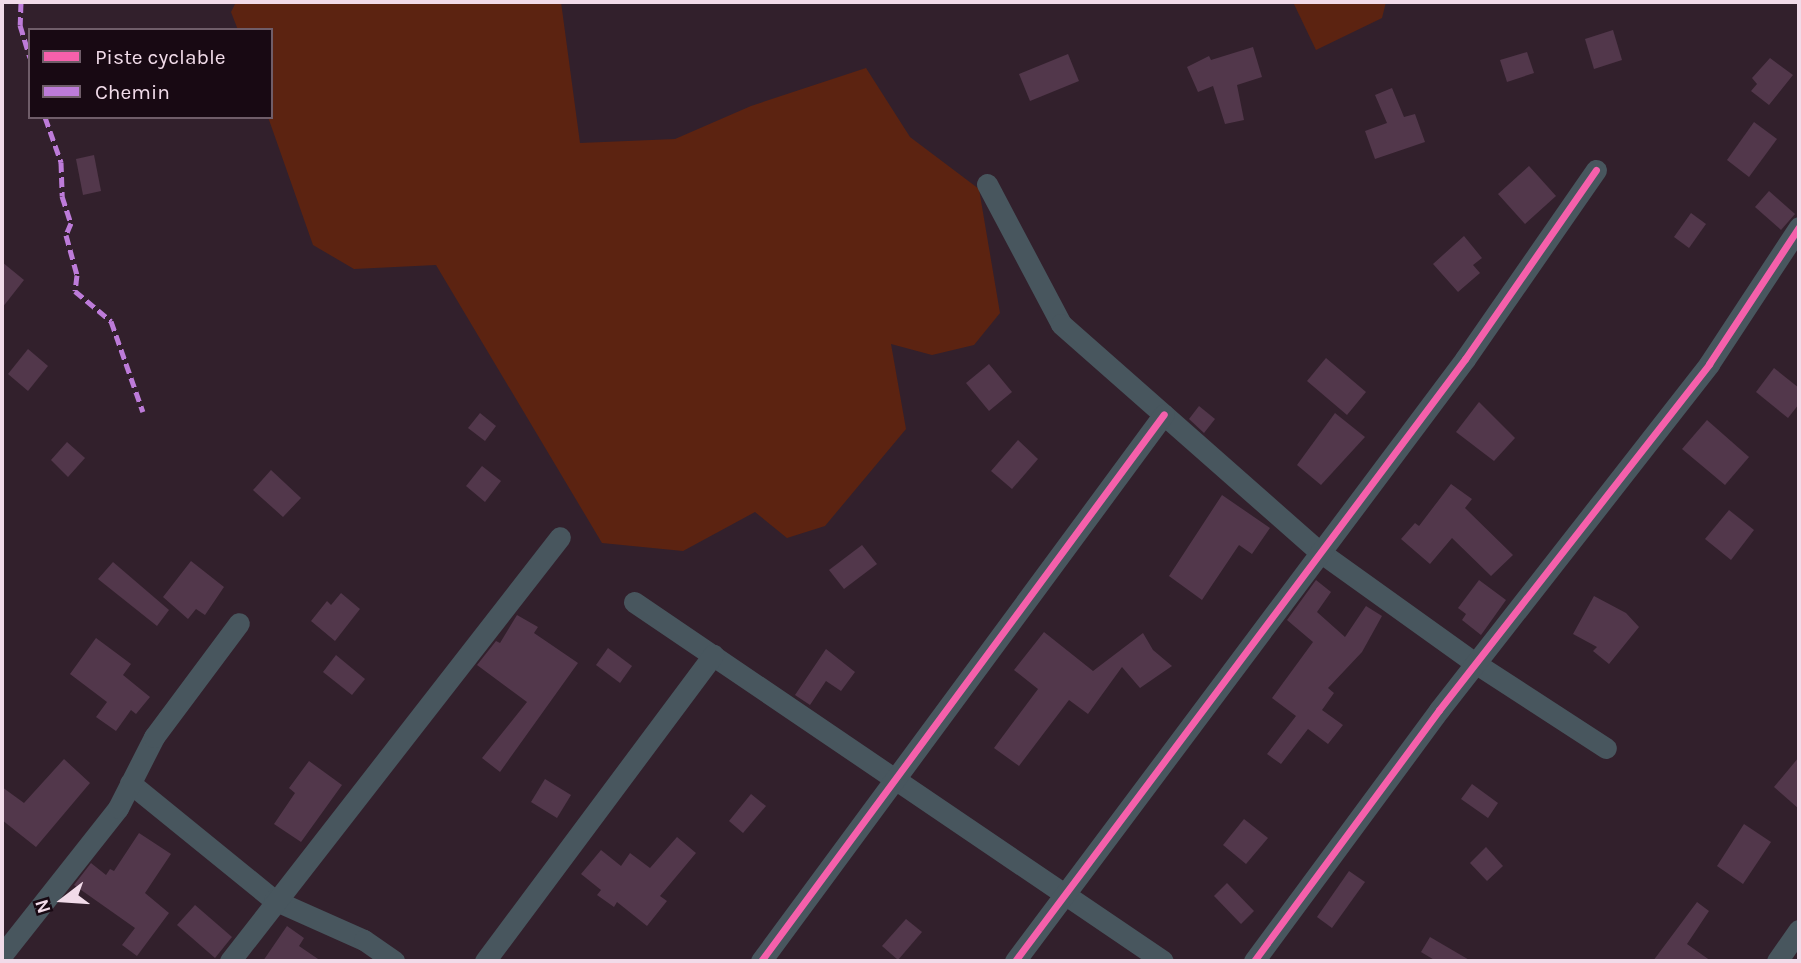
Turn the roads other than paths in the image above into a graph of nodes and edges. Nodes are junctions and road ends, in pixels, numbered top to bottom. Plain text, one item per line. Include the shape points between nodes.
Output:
1 (1596, 170) dead end
2 (987, 184) dead end
3 (1799, 227) edge
4 (1164, 414) junction
5 (560, 537) dead end
6 (1320, 552) junction
7 (634, 602) dead end
8 (239, 623) dead end
9 (713, 655) junction
10 (1475, 663) junction
11 (1606, 748) dead end
12 (895, 776) junction
13 (131, 783) junction
14 (1064, 892) junction
15 (274, 900) junction
16 (1799, 930) edge
17 (2, 955) edge
18 (230, 961) edge
19 (394, 961) edge
20 (485, 961) edge
21 (761, 961) edge
22 (1016, 961) edge
23 (1163, 961) edge
24 (1254, 961) edge
25 (1777, 961) edge

1 - 6 street via 1465,359
2 - 4 street via 1061,324
3 - 10 street via 1709,364
4 - 6 street
4 - 12 street
5 - 15 street
6 - 10 street
6 - 14 street
7 - 9 street
8 - 13 street via 154,737
9 - 12 street
9 - 20 street
10 - 11 street
10 - 24 street
12 - 14 street
12 - 21 street
13 - 15 street
13 - 17 street via 118,808
14 - 22 street
14 - 23 street
15 - 18 street
15 - 19 street via 364,940
16 - 25 street

